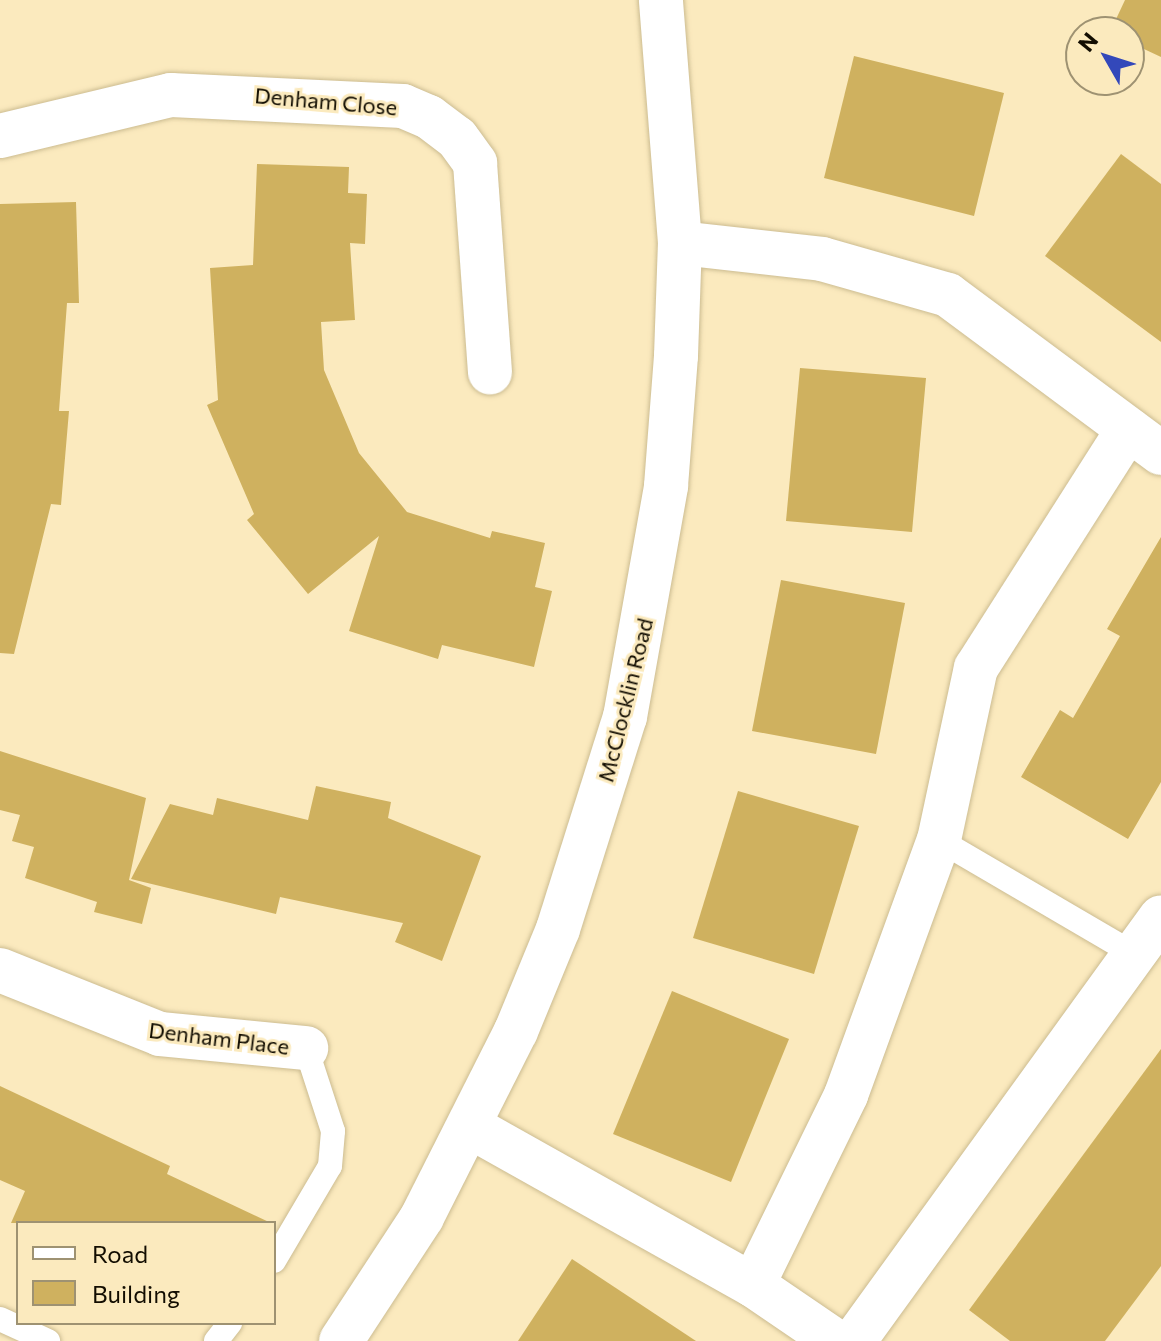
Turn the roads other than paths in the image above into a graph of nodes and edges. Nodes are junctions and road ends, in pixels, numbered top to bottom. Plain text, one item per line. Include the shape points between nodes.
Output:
1 (661, 0) edge
2 (0, 136) edge
3 (680, 243) junction
4 (490, 372) dead end
5 (1144, 441) edge
6 (939, 840) junction
7 (1161, 917) edge
8 (1134, 954) junction
9 (0, 970) edge
10 (306, 1048) joint
11 (471, 1127) junction
12 (276, 1258) edge
13 (753, 1285) junction
14 (0, 1319) edge
15 (228, 1325) edge
16 (48, 1341) edge
17 (216, 1341) edge
18 (341, 1341) edge
19 (835, 1341) edge
20 (854, 1341) edge

1 - 3 street, McClocklin Road
2 - 4 street, Denham Close via 171,95 403,106 429,117 457,138 475,163
3 - 5 street via 822,259 948,295
3 - 11 street, McClocklin Road via 666,486 625,717 558,929
5 - 6 street via 976,668
6 - 8 lane
6 - 13 street via 846,1095
7 - 8 street
8 - 20 street
9 - 10 street, Denham Place via 160,1034
10 - 12 lane via 333,1131 330,1166
11 - 13 street
11 - 18 street, McClocklin Road via 422,1217
13 - 19 street
14 - 16 lane
15 - 17 lane

